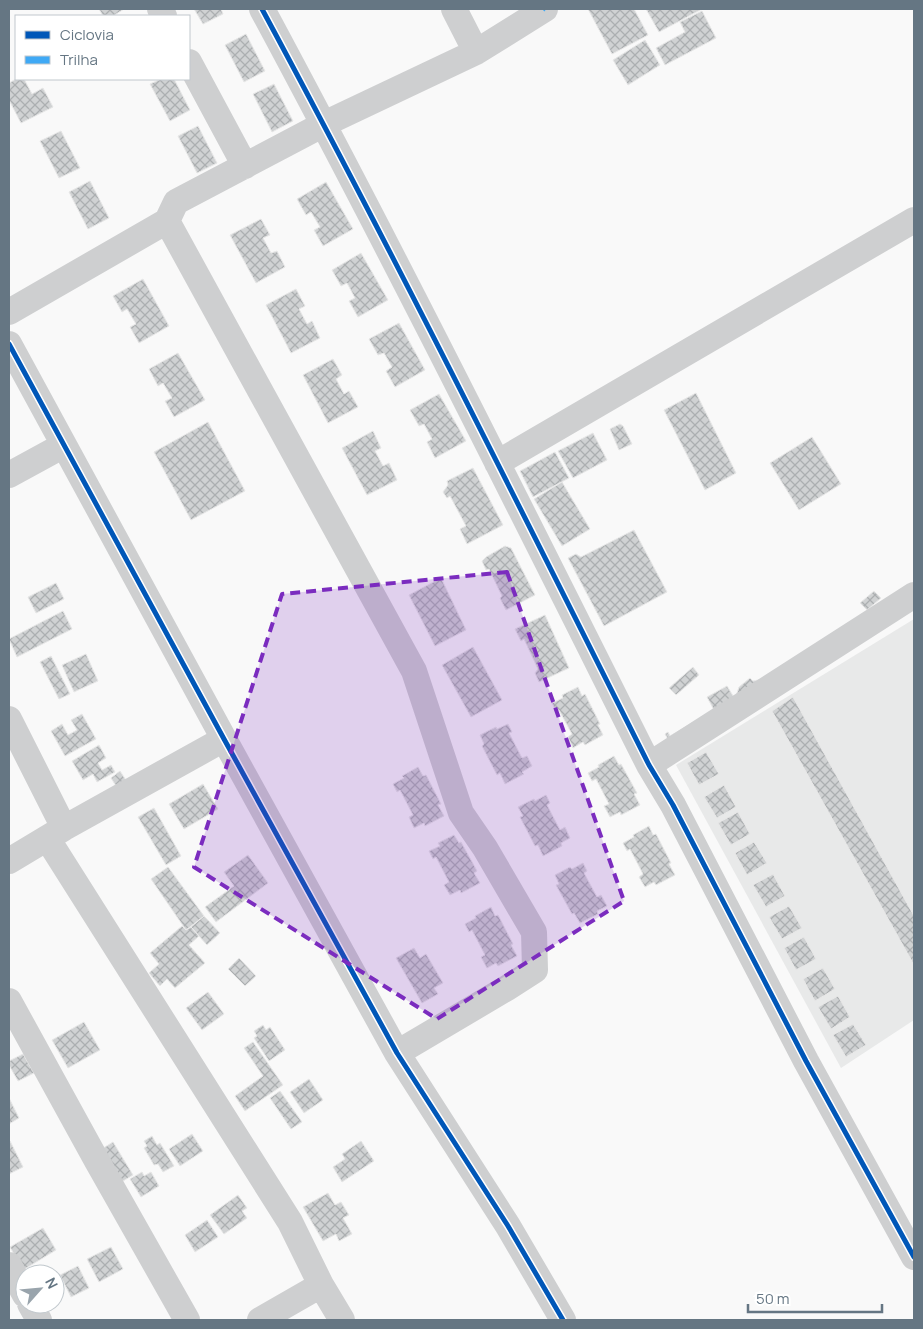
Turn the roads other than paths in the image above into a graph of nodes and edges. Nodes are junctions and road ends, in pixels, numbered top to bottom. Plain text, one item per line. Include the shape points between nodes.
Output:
1 (262, 9) edge
2 (454, 9) edge
3 (545, 9) edge
4 (476, 52) junction
5 (190, 64) edge
6 (324, 124) junction
7 (245, 166) junction
8 (914, 220) edge
9 (167, 221) junction
10 (9, 312) edge
11 (9, 344) edge
12 (64, 445) junction
13 (497, 464) junction
14 (9, 475) edge
15 (914, 595) edge
16 (9, 719) edge
17 (224, 739) junction
18 (648, 765) junction
19 (56, 833) junction
20 (9, 861) edge
21 (9, 1001) edge
22 (397, 1053) junction
23 (914, 1257) edge
24 (320, 1286) junction
25 (187, 1320) edge
26 (260, 1320) edge
27 (342, 1320) edge
28 (563, 1320) edge

1 - 6 street
2 - 4 street
3 - 4 street
4 - 6 street
5 - 7 street
6 - 7 street
6 - 13 street
7 - 9 street via 176,202
8 - 13 street
9 - 10 street
9 - 22 street via 414,671 461,813 534,932 535,970
11 - 12 street
12 - 14 street
12 - 17 street
13 - 18 street
15 - 18 street
16 - 19 street
17 - 19 street
17 - 22 street
18 - 23 street
19 - 20 street
19 - 24 street via 290,1222
21 - 25 street
22 - 28 street via 508,1226
24 - 26 street
24 - 27 street

